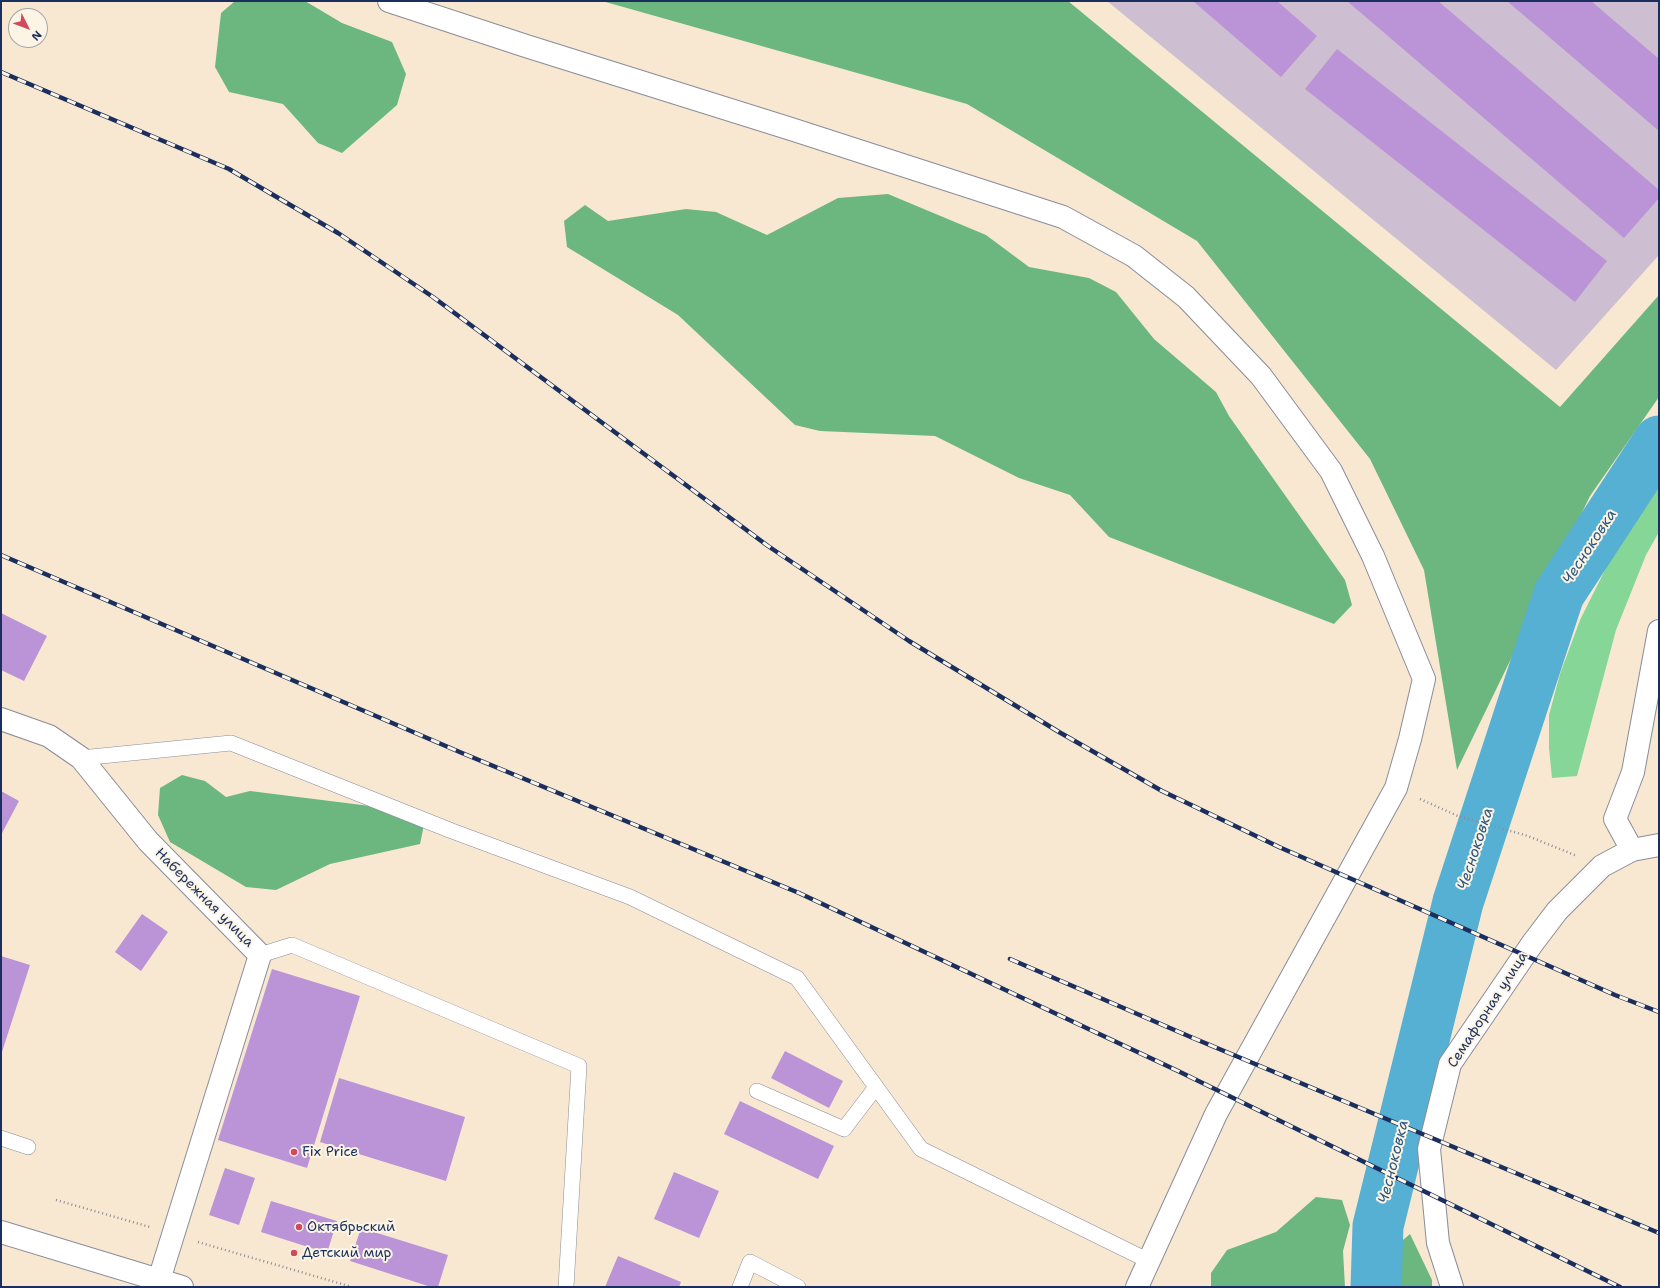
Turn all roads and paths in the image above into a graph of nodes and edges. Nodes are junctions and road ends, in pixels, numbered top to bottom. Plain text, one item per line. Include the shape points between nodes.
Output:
1 (389, 1) edge
2 (1659, 631) edge
3 (1, 719) edge
4 (81, 758) junction
5 (1396, 788) junction
6 (1659, 845) edge
7 (1632, 850) junction
8 (1602, 866) junction
9 (260, 955) junction
10 (876, 1087) junction
11 (758, 1091) dead end
12 (1, 1138) edge
13 (28, 1147) dead end
14 (56, 1200) dead end
15 (1, 1232) edge
16 (173, 1234) junction
17 (1149, 1261) junction
18 (159, 1280) junction
19 (182, 1287) edge
20 (352, 1287) edge
21 (566, 1287) edge
22 (740, 1287) edge
23 (798, 1287) edge
24 (1137, 1287) edge
25 (1452, 1287) edge

1 - 5 street via 1063,217 1134,256 1180,292 1261,376 1326,464 1373,556 1424,678
2 - 7 street via 1633,772 1615,819
3 - 4 street, Набережная улица via 49,736
4 - 9 street, Набережная улица via 148,841
4 - 10 lane via 231,743 452,831 630,897 797,978
5 - 8 path via 1458,816 1528,836
5 - 17 street via 1216,1114
6 - 7 street, Семафорная улица
7 - 8 street, Семафорная улица
8 - 25 street, Семафорная улица via 1557,911 1450,1064 1429,1149 1438,1243
9 - 16 street, Набережная улица
9 - 21 lane via 292,945 578,1066
10 - 11 lane via 844,1129
10 - 17 lane via 921,1149
12 - 13 lane
14 - 16 path
15 - 18 street
16 - 18 street, Набережная улица
16 - 20 path
17 - 24 street
18 - 19 street
22 - 23 lane via 750,1262

